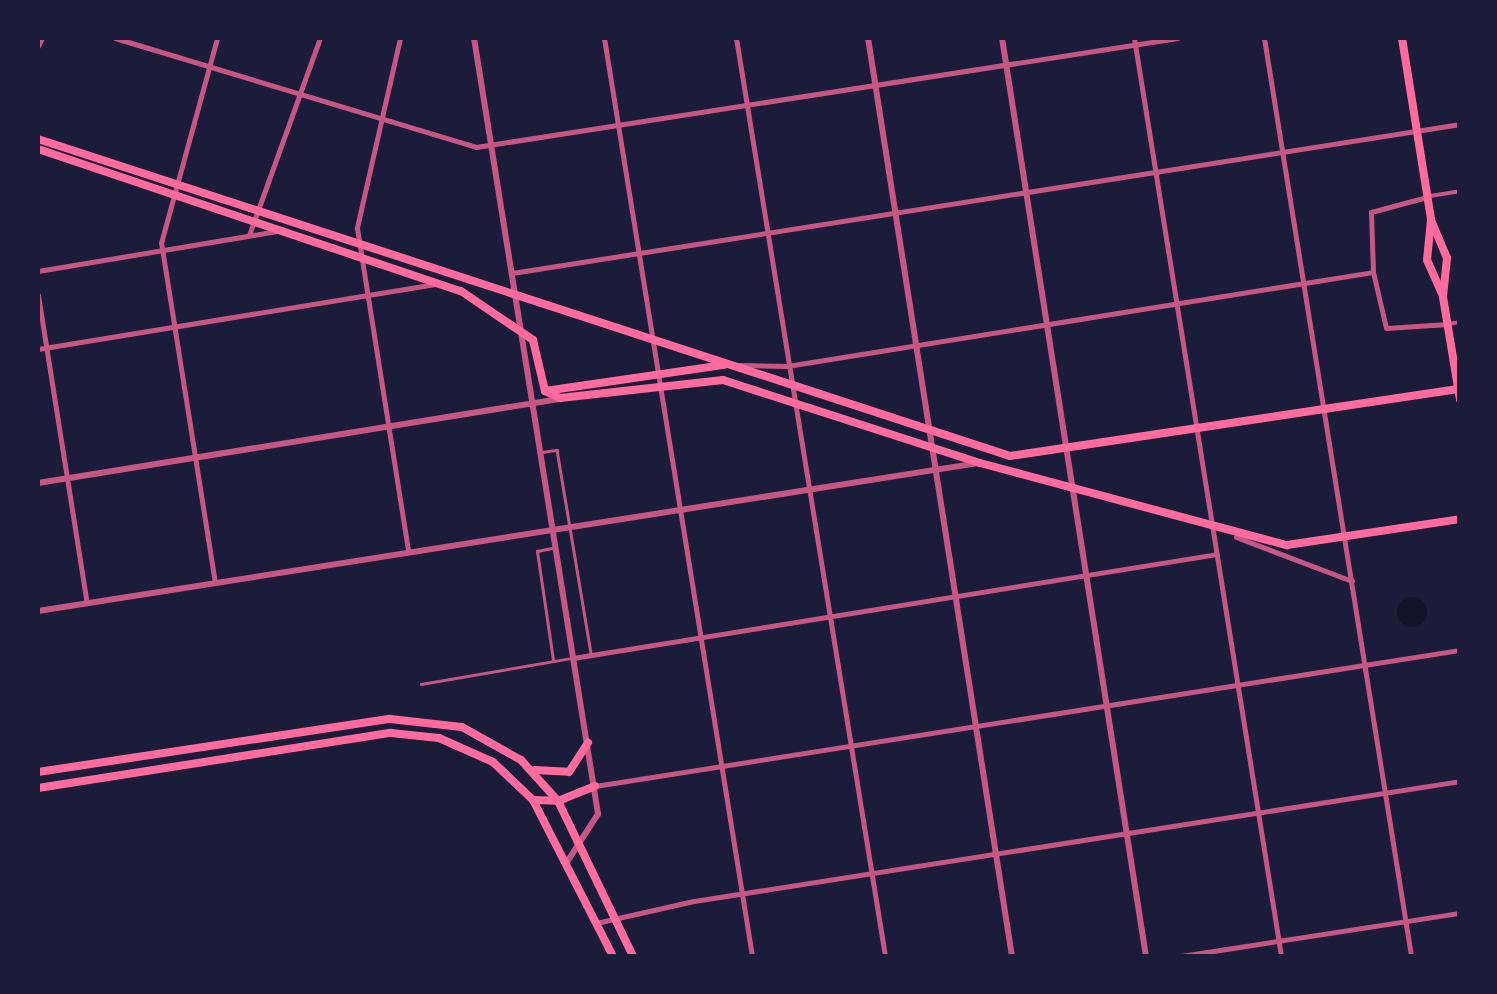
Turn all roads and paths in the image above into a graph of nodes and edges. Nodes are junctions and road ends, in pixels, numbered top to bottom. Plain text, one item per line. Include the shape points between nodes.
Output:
1 (42, 38) edge
2 (115, 38) edge
3 (217, 38) edge
4 (320, 38) edge
5 (400, 38) edge
6 (474, 38) edge
7 (604, 38) edge
8 (736, 38) edge
9 (868, 38) edge
10 (1002, 38) edge
11 (1178, 38) edge
12 (1264, 38) edge
13 (1402, 38) edge
14 (1134, 41) edge
15 (38, 46) edge
16 (1006, 64) junction
17 (210, 67) junction
18 (876, 85) junction
19 (299, 97) junction
20 (746, 105) junction
21 (380, 122) junction
22 (1460, 124) edge
23 (619, 125) junction
24 (1417, 132) junction
25 (38, 139) edge
26 (491, 146) junction
27 (38, 149) edge
28 (1282, 153) junction
29 (1154, 172) junction
30 (176, 189) junction
31 (1460, 191) edge
32 (1026, 192) junction
33 (1427, 197) junction
34 (894, 214) junction
35 (257, 215) junction
36 (1431, 220) junction
37 (288, 230) junction
38 (766, 233) junction
39 (249, 235) junction
40 (162, 250) junction
41 (360, 250) junction
42 (640, 254) junction
43 (38, 271) edge
44 (1373, 272) junction
45 (512, 273) junction
46 (439, 283) junction
47 (1303, 283) junction
48 (515, 293) junction
49 (38, 295) edge
50 (1444, 297) junction
51 (367, 298) junction
52 (1176, 305) junction
53 (1460, 322) edge
54 (1047, 324) junction
55 (1448, 324) junction
56 (174, 327) junction
57 (520, 328) junction
58 (654, 340) junction
59 (916, 346) junction
60 (46, 347) junction
61 (38, 348) edge
62 (732, 365) junction
63 (787, 366) junction
64 (658, 372) junction
65 (790, 382) junction
66 (660, 384) junction
67 (1459, 389) edge
68 (546, 391) junction
69 (560, 398) junction
70 (792, 400) junction
71 (1460, 400) edge
72 (531, 403) junction
73 (1323, 410) junction
74 (388, 428) junction
75 (930, 430) junction
76 (1197, 430) junction
77 (932, 447) junction
78 (1067, 451) junction
79 (538, 453) junction
80 (195, 459) junction
81 (980, 463) junction
82 (936, 470) junction
83 (67, 478) junction
84 (38, 483) edge
85 (1073, 488) junction
86 (807, 490) junction
87 (681, 509) junction
88 (1460, 519) edge
89 (570, 525) junction
90 (550, 528) junction
91 (1214, 530) junction
92 (1236, 537) junction
93 (1345, 537) junction
94 (553, 548) junction
95 (408, 551) junction
96 (1217, 554) junction
97 (1086, 576) junction
98 (1352, 582) junction
99 (215, 583) junction
100 (956, 596) junction
101 (87, 603) junction
102 (38, 611) edge
103 (828, 617) junction
104 (701, 637) junction
105 (1460, 650) edge
106 (591, 655) junction
107 (572, 658) junction
108 (553, 661) junction
109 (1365, 665) junction
110 (421, 684) dead end
111 (1238, 685) junction
112 (1106, 706) junction
113 (977, 726) junction
114 (588, 744) junction
115 (850, 746) junction
116 (720, 766) junction
117 (532, 770) junction
118 (38, 772) edge
119 (1460, 780) edge
120 (595, 786) junction
121 (38, 788) edge
122 (1386, 792) junction
123 (533, 800) junction
124 (558, 801) junction
125 (1257, 813) junction
126 (1127, 834) junction
127 (578, 840) junction
128 (996, 854) junction
129 (567, 862) junction
130 (870, 874) junction
131 (741, 894) junction
132 (1460, 913) edge
133 (613, 915) junction
134 (1405, 920) junction
135 (596, 923) junction
136 (1278, 941) junction
137 (613, 956) edge
138 (633, 956) edge
139 (752, 956) edge
140 (885, 956) edge
141 (1012, 956) edge
142 (1146, 956) edge
143 (1181, 956) edge
144 (1280, 956) edge
145 (1411, 956) edge

1 - 15 street
2 - 17 street
3 - 17 street
4 - 19 street
5 - 21 street
6 - 26 street
7 - 23 street
8 - 20 street
9 - 18 street
10 - 16 street
11 - 14 street
12 - 28 street
13 - 24 main road
14 - 16 street
14 - 29 street
16 - 18 street
16 - 32 street
17 - 19 street
17 - 30 street
18 - 20 street
18 - 34 street
19 - 21 street
19 - 35 street
20 - 23 street
20 - 38 street
21 - 26 street via 456,146
21 - 41 street via 357,222
22 - 24 street
23 - 26 street
23 - 42 street
24 - 28 street
24 - 33 main road
25 - 30 main road
26 - 45 street
27 - 30 main road
28 - 29 street
28 - 47 street
29 - 32 street
29 - 52 street
30 - 35 main road
30 - 40 street
31 - 33 street
32 - 34 street
32 - 54 street
33 - 36 main road
33 - 44 street via 1372,212
34 - 38 street
34 - 59 street
35 - 37 main road
35 - 39 street
35 - 41 main road
36 - 50 main road via 1447,258
36 - 50 main road via 1428,260
37 - 39 street
37 - 41 main road
38 - 42 street
38 - 63 street
39 - 40 street
40 - 43 street
40 - 56 street
41 - 46 main road
41 - 48 main road
41 - 51 street
42 - 45 street
42 - 58 street
44 - 47 street
44 - 55 street via 1386,328
45 - 48 street
46 - 51 street
46 - 57 main road
47 - 52 street
47 - 73 street
48 - 57 street
48 - 58 main road
49 - 60 street
50 - 55 main road
51 - 56 street
51 - 74 street
52 - 54 street
52 - 76 street
53 - 55 street
54 - 59 street
54 - 78 street
55 - 67 main road
56 - 60 street
56 - 80 street
57 - 68 main road via 536,345
57 - 72 street
58 - 62 main road
58 - 64 street
59 - 63 street
59 - 75 street
60 - 61 street
60 - 83 street
62 - 63 street
62 - 64 main road
62 - 65 main road
63 - 65 street
64 - 66 street
64 - 68 main road
65 - 70 street
65 - 75 main road
66 - 69 main road
66 - 70 main road via 723,380
66 - 87 street
67 - 71 main road
67 - 73 main road
68 - 69 main road
68 - 72 street
69 - 72 street
70 - 77 main road
70 - 86 street
72 - 74 street
72 - 79 street
73 - 76 main road
73 - 93 street
74 - 80 street
74 - 95 street
75 - 77 street
75 - 78 main road via 1010,456
76 - 78 main road
76 - 91 street
77 - 81 main road
77 - 82 street
78 - 85 street
79 - 89 lane via 558,450
79 - 90 street
80 - 83 street
80 - 99 street
81 - 82 street
81 - 85 main road
82 - 86 street
82 - 100 street
83 - 84 street
83 - 101 street
85 - 91 main road
85 - 97 street
86 - 87 street
86 - 103 street
87 - 89 street
87 - 104 street
88 - 93 main road
89 - 90 street
89 - 106 lane
90 - 94 street
90 - 95 street
91 - 92 main road
91 - 96 street
92 - 93 main road via 1287,545
92 - 98 street
93 - 98 street
94 - 107 street
94 - 108 lane via 537,550
95 - 99 street
96 - 97 street
96 - 111 street
97 - 100 street
97 - 112 street
98 - 109 street
99 - 101 street
100 - 103 street
100 - 113 street
101 - 102 street
103 - 104 street
103 - 115 street
104 - 106 street
104 - 116 street
105 - 109 street
106 - 107 street
107 - 108 lane
107 - 114 street
108 - 110 lane
109 - 111 street
109 - 122 street
111 - 112 street
111 - 125 street
112 - 113 street
112 - 126 street
113 - 115 street
113 - 128 street
114 - 117 main road via 570,772
114 - 120 street
115 - 116 street
115 - 130 street
116 - 120 street
116 - 131 street
117 - 118 main road via 485,736 412,718
117 - 124 main road
119 - 122 street
120 - 124 main road
120 - 127 street via 596,822
121 - 123 main road via 415,734 477,752
122 - 125 street
122 - 134 street
123 - 124 main road
123 - 129 main road
124 - 127 main road
125 - 126 street
125 - 136 street
126 - 128 street
126 - 142 street
127 - 129 street
127 - 133 main road
128 - 130 street
128 - 141 street
129 - 135 main road
130 - 131 street
130 - 140 street
131 - 133 street
131 - 139 street
132 - 134 street
133 - 135 street
133 - 138 main road
134 - 136 street
134 - 145 street
135 - 137 main road
136 - 143 street
136 - 144 street

